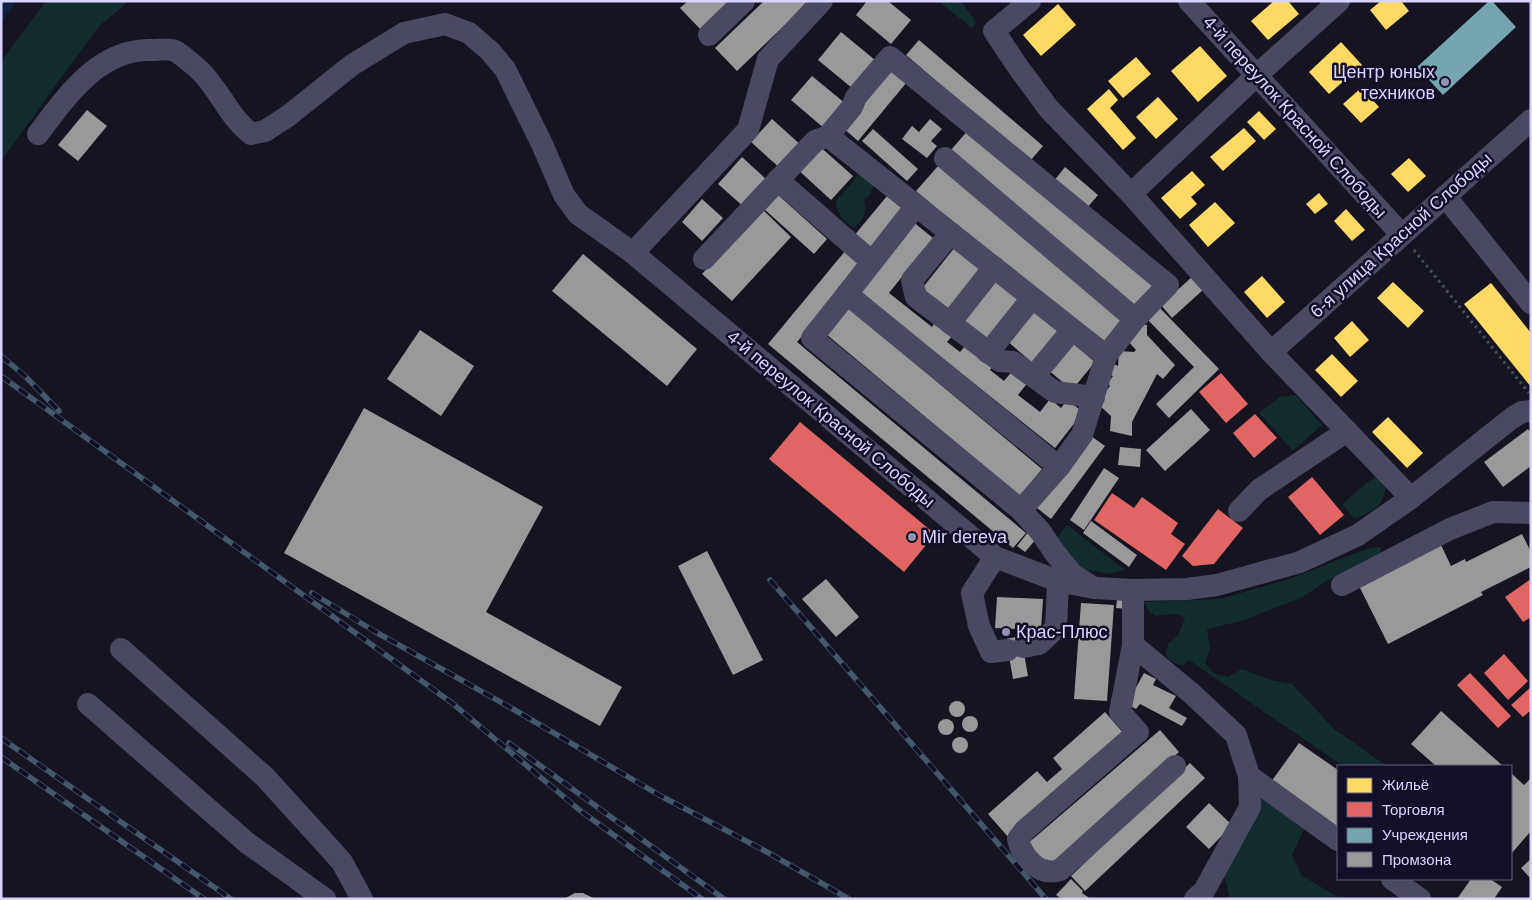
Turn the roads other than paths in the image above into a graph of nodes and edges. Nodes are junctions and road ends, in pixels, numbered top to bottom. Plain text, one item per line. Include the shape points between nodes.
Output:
1 (744, 1) edge
2 (822, 1) edge
3 (1030, 1) edge
4 (1189, 1) edge
5 (1339, 1) edge
6 (709, 35) dead end
7 (1256, 75) junction
8 (1531, 120) edge
9 (38, 134) dead end
10 (828, 136) junction
11 (945, 158) dead end
12 (778, 180) junction
13 (1130, 194) junction
14 (1445, 196) junction
15 (916, 206) junction
16 (951, 233) junction
17 (1402, 234) junction
18 (632, 253) junction
19 (704, 259) dead end
20 (872, 262) junction
21 (994, 267) junction
22 (847, 294) junction
23 (1032, 298) junction
24 (1531, 303) edge
25 (1135, 320) junction
26 (950, 323) junction
27 (1072, 330) junction
28 (1271, 352) junction
29 (988, 353) junction
30 (1106, 356) junction
31 (1034, 376) junction
32 (1094, 397) junction
33 (1531, 411) edge
34 (1347, 430) junction
35 (1059, 467) junction
36 (1411, 498) junction
37 (1021, 510) junction
38 (1239, 511) dead end
39 (1531, 513) edge
40 (995, 557) junction
41 (1058, 581) junction
42 (1342, 586) dead end
43 (1094, 588) junction
44 (1134, 590) junction
45 (1133, 645) junction
46 (121, 649) dead end
47 (88, 704) dead end
48 (1175, 766) dead end
49 (1249, 776) junction
50 (1337, 839) edge
51 (325, 899) edge
52 (362, 899) edge
53 (1195, 899) edge

1 - 6 street
2 - 18 street via 768,59 748,130
3 - 13 street via 994,31 1049,109
4 - 7 street, 4-й переулок Красной Слободы
5 - 7 street
7 - 13 street
7 - 17 street, 4-й переулок Красной Слободы
8 - 14 street, 6-я улица Красной Слободы
9 - 18 street, 4-й переулок Красной Слободы via 91,72 120,54 146,49 174,50 204,75 239,124 251,134 265,131 352,65 404,33 445,24 469,33 505,69 564,195 578,214
10 - 12 street via 815,141
10 - 15 street
10 - 25 street via 890,57 1168,285
11 - 25 street
12 - 19 street
12 - 20 street
13 - 28 street
14 - 17 street, 6-я улица Красной Слободы
14 - 24 street
15 - 16 street
15 - 20 street
16 - 21 street
16 - 26 street via 912,280 916,297
17 - 28 street, 6-я улица Красной Слободы
18 - 40 street, 4-й переулок Красной Слободы
20 - 22 street
21 - 23 street
21 - 26 street
22 - 35 street
22 - 37 street via 812,338
23 - 27 street
23 - 29 street
25 - 30 street
26 - 29 street
27 - 30 street
27 - 31 street
28 - 34 street
29 - 31 street via 1000,361 1013,362
30 - 32 street
31 - 32 street via 1056,392
32 - 35 street via 1082,435
33 - 36 street, 4-й переулок Красной Слободы via 1512,418
34 - 36 street
34 - 38 street via 1259,490
35 - 37 street
36 - 44 street, 4-й переулок Красной Слободы via 1358,536 1300,562 1217,585
37 - 43 street via 1072,574
39 - 42 street via 1493,512 1450,529
40 - 41 street, 4-й переулок Красной Слободы
40 - 41 street via 972,593 980,626 991,652 1039,644 1056,628
41 - 43 street, 4-й переулок Красной Слободы
43 - 44 street, 4-й переулок Красной Слободы
44 - 45 street
45 - 48 street via 1120,712 1138,732 1025,830 1018,839 1020,849 1042,871 1052,873 1060,870
45 - 49 street via 1236,735
46 - 52 street via 265,777 342,862
47 - 51 street via 246,842
49 - 50 street
49 - 53 street via 1250,807 1204,892

